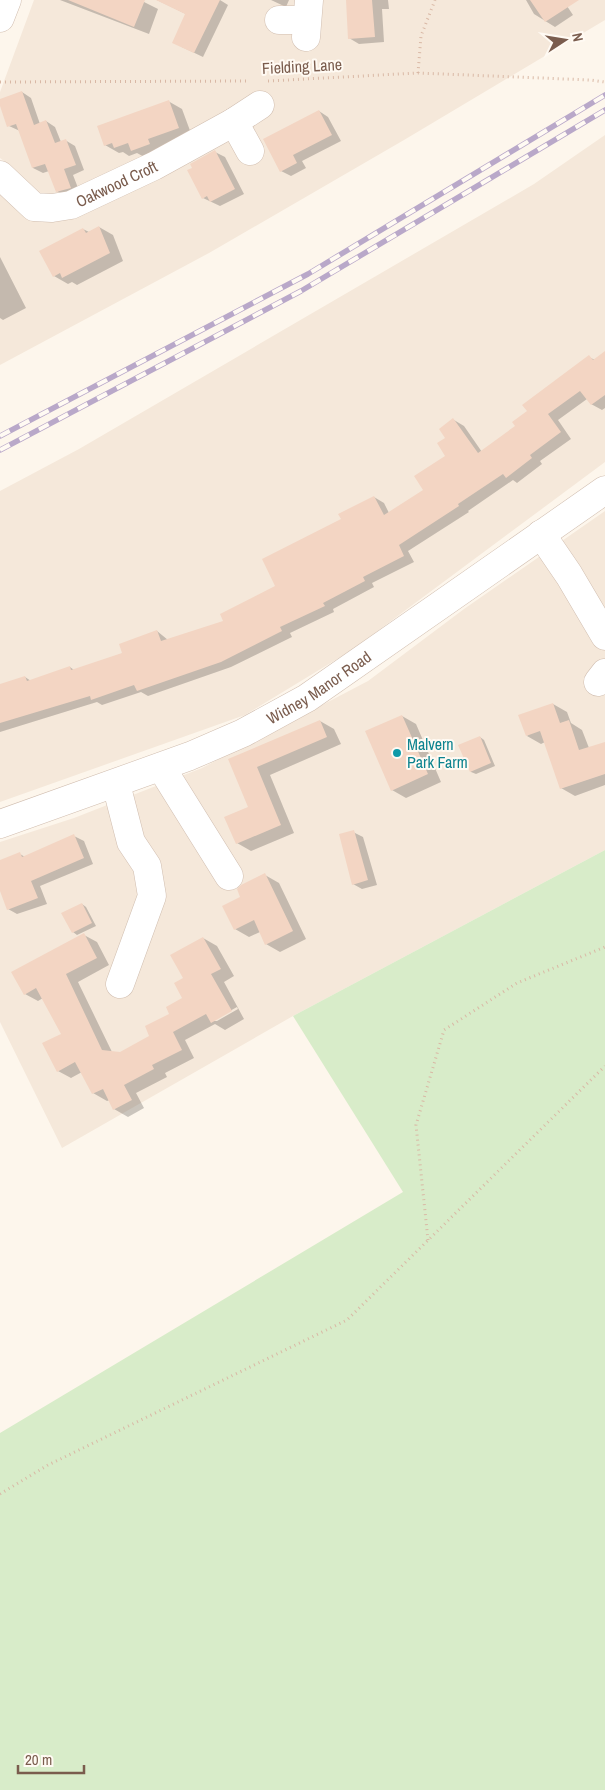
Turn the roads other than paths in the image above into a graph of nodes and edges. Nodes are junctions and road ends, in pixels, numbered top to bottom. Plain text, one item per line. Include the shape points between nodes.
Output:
1 (7, 0) edge
2 (0, 18) edge
3 (307, 19) edge
4 (279, 20) dead end
5 (258, 89) road end
6 (234, 122) junction
7 (250, 152) dead end
8 (0, 175) edge
9 (605, 490) edge
10 (541, 534) junction
11 (605, 636) edge
12 (161, 767) junction
13 (116, 784) junction
14 (0, 824) edge
15 (229, 876) dead end
16 (120, 984) dead end

1 - 2 street
3 - 4 street
5 - 6 street, Oakwood Croft
6 - 7 street
6 - 8 street, Oakwood Croft via 154,166 71,205 34,207
9 - 10 street, Widney Manor Road
10 - 11 street
10 - 12 street, Widney Manor Road via 307,698 243,733
12 - 13 street, Widney Manor Road
12 - 15 street
13 - 14 street, Widney Manor Road
13 - 16 street via 131,842 147,866 152,896

